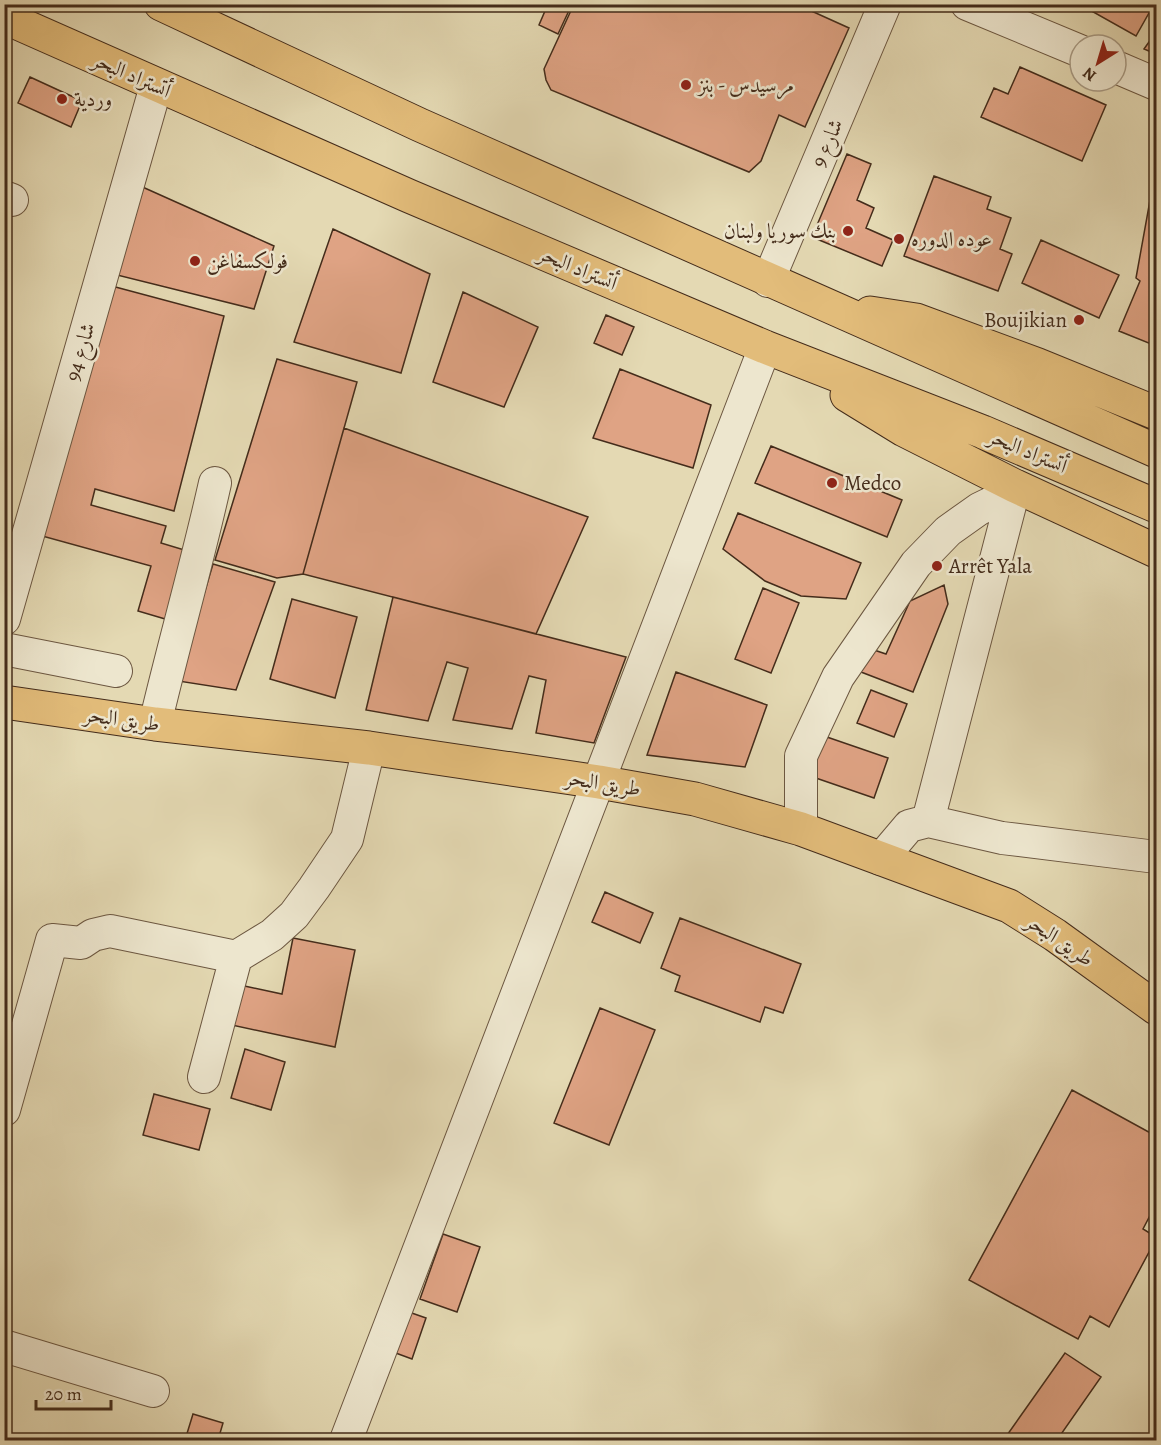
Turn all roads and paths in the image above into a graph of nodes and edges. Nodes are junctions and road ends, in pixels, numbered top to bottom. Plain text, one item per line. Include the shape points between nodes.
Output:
1 (161, 4) edge
2 (885, 4) edge
3 (967, 4) edge
4 (4, 17) edge
5 (1068, 46) edge
6 (1128, 72) edge
7 (1156, 84) edge
8 (156, 86) junction
9 (768, 281) junction
10 (824, 305) junction
11 (772, 350) junction
12 (1156, 413) edge
13 (1156, 451) edge
14 (215, 483) dead end
15 (1015, 489) junction
16 (1156, 506) edge
17 (1156, 551) edge
18 (4, 619) edge
19 (4, 649) edge
20 (116, 671) dead end
21 (4, 702) edge
22 (155, 723) junction
23 (369, 748) junction
24 (599, 782) junction
25 (928, 821) junction
26 (801, 829) junction
27 (1156, 857) edge
28 (880, 859) junction
29 (236, 957) junction
30 (1156, 1008) edge
31 (204, 1077) dead end
32 (4, 1110) edge
33 (4, 1346) edge
34 (153, 1391) dead end
35 (346, 1440) edge

1 - 9 highway
2 - 9 street, شارع 9
3 - 5 street
4 - 8 highway, أتستراد البحر
6 - 7 street
8 - 11 highway, أتستراد البحر
8 - 18 street, شارع 94
9 - 10 highway
10 - 12 highway via 916,320
10 - 13 highway
11 - 15 highway via 904,430
11 - 16 highway, أتستراد البحر via 984,432
11 - 24 street
14 - 22 street
15 - 17 highway
15 - 25 street
15 - 26 street via 948,531 916,564 838,677 801,756
19 - 20 street
21 - 22 highway, طريق البحر
22 - 23 highway, طريق البحر
23 - 24 highway, طريق البحر
23 - 29 street via 347,839 294,915 272,935
24 - 26 highway, طريق البحر via 695,799
24 - 35 street
25 - 27 street via 1002,838
25 - 28 street via 909,826
26 - 28 highway, طريق البحر
28 - 30 highway, طريق البحر via 1009,906
29 - 31 street
29 - 32 street via 110,931 81,943 52,940
33 - 34 street

